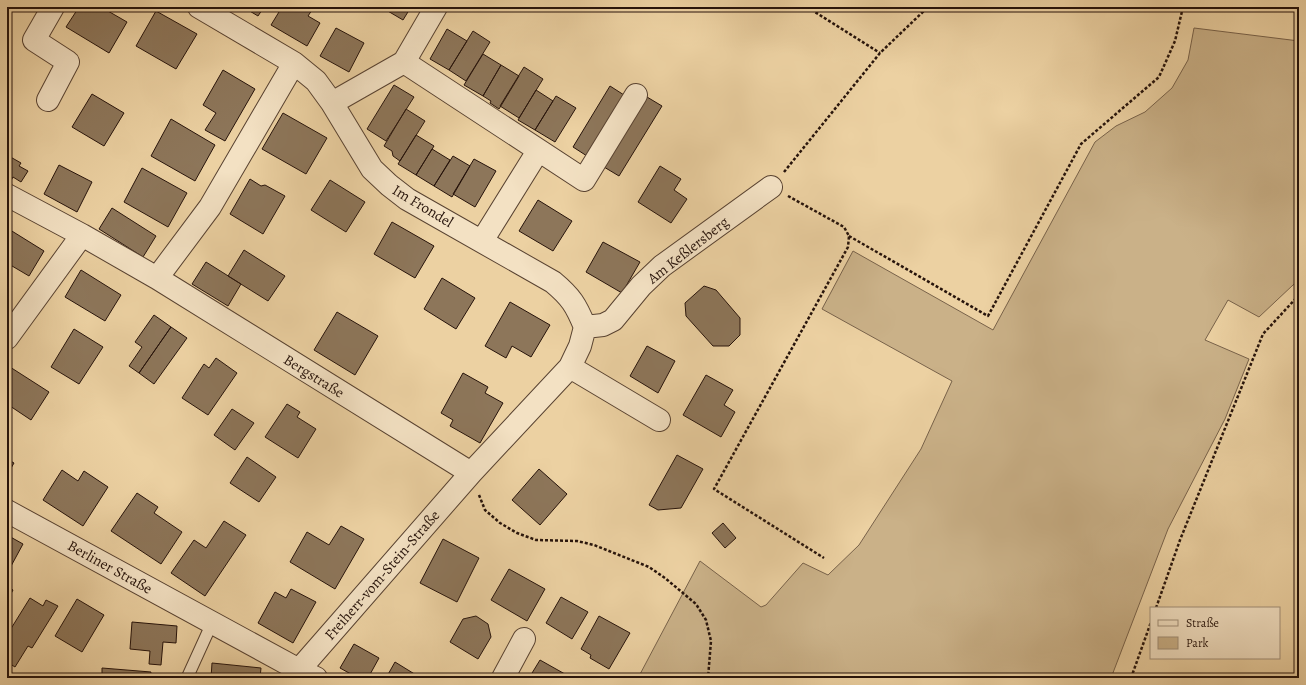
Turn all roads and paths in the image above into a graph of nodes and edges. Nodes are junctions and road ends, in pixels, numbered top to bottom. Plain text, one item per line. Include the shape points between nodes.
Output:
1 (53, 7) edge
2 (199, 7) edge
3 (436, 7) edge
4 (807, 7) edge
5 (928, 7) edge
6 (1183, 7) edge
7 (880, 53) junction
8 (404, 62) junction
9 (294, 64) junction
10 (636, 95) dead end
11 (48, 100) dead end
12 (332, 103) junction
13 (538, 151) junction
14 (771, 187) junction
15 (7, 196) edge
16 (82, 235) junction
17 (849, 236) junction
18 (482, 241) junction
19 (157, 278) junction
20 (1299, 295) edge
21 (585, 326) junction
22 (7, 338) edge
23 (570, 367) junction
24 (660, 420) dead end
25 (471, 473) junction
26 (7, 511) edge
27 (824, 558) dead end
28 (1156, 607) edge
29 (212, 623) junction
30 (1150, 625) edge
31 (524, 638) dead end
32 (303, 675) edge
33 (187, 678) edge
34 (503, 678) edge
35 (708, 678) edge
36 (1131, 678) edge

1 - 11 street via 34,40 68,62
2 - 9 street, Im Frondel
3 - 8 street
4 - 7 path
5 - 7 path
6 - 17 path via 1175,41 1158,77 1081,144 988,316
7 - 14 path
8 - 12 street
8 - 13 street
9 - 12 street, Im Frondel via 316,81
9 - 19 street via 210,207
10 - 13 street via 584,180
12 - 18 street, Im Frondel via 372,169 389,185 408,199
13 - 18 street
14 - 17 path via 844,227
14 - 21 street, Am Keßlersberg via 662,266 641,286 613,320 603,325
15 - 16 street, Bergstraße
16 - 19 street, Bergstraße
16 - 22 street
17 - 27 path via 848,247 714,490
18 - 21 street, Im Frondel via 553,282 567,294
19 - 25 street, Bergstraße
20 - 28 path via 1263,334 1180,540
21 - 23 street via 580,346
23 - 24 street
23 - 25 street
25 - 32 street, Freiherr-vom-Stein-Straße
25 - 35 path via 485,510 517,533 536,540 577,541 594,545 649,567 666,578 696,604 706,620 711,641
26 - 29 street, Berliner Straße
29 - 32 street, Berliner Straße
29 - 33 lane
30 - 36 path
31 - 34 street

